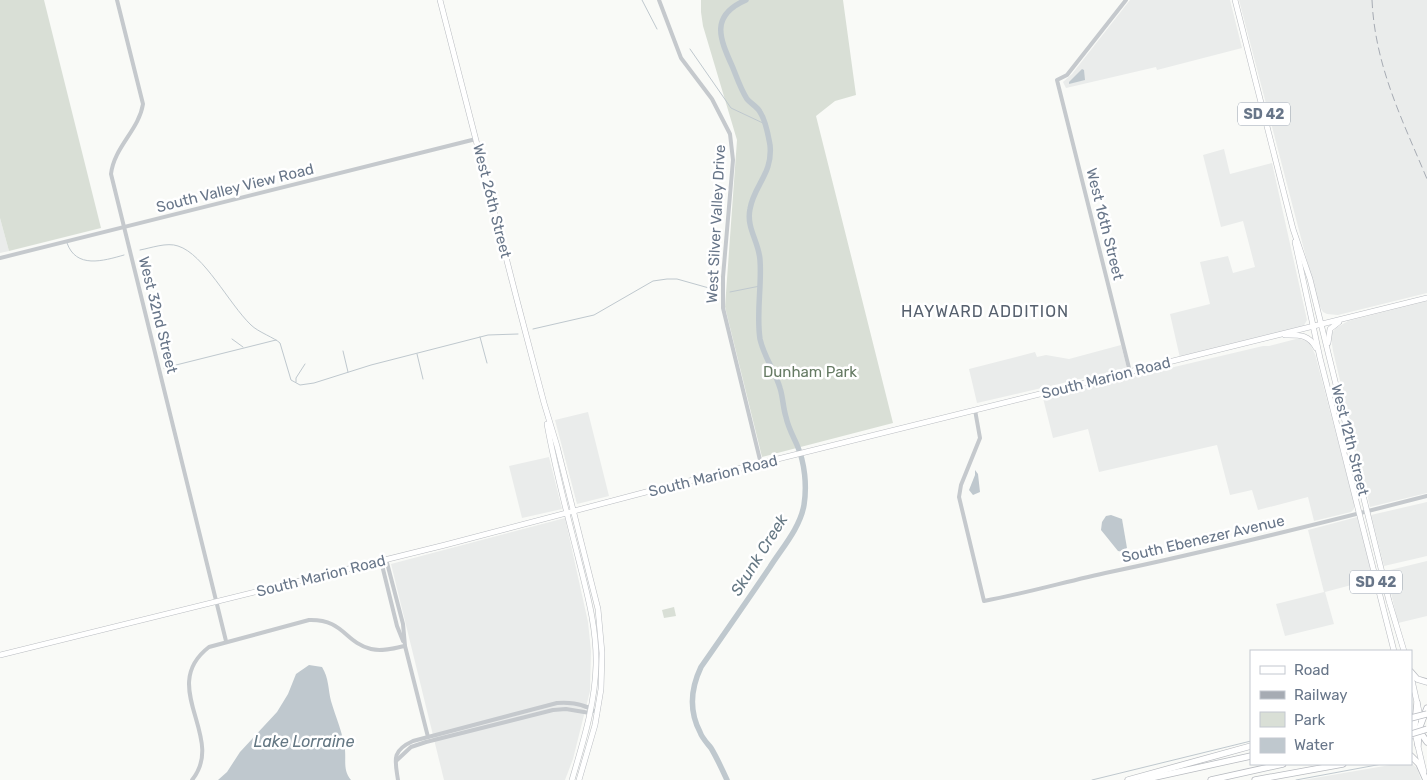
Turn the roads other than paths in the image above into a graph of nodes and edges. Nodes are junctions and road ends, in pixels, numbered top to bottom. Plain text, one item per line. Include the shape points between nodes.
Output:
1 (117, 0) edge
2 (440, 0) edge
3 (659, 0) edge
4 (1126, 0) edge
5 (1236, 0) edge
6 (476, 140) junction
7 (124, 227) junction
8 (1293, 229) junction
9 (0, 258) edge
10 (1427, 298) edge
11 (1350, 316) junction
12 (1321, 324) junction
13 (1313, 326) junction
14 (1278, 335) junction
15 (1320, 358) junction
16 (1332, 368) junction
17 (1131, 373) junction
18 (544, 403) junction
19 (975, 410) junction
20 (761, 464) junction
21 (1427, 496) edge
22 (574, 511) junction
23 (1367, 511) junction
24 (567, 513) junction
25 (1359, 513) junction
26 (579, 559) junction
27 (384, 560) junction
28 (216, 602) junction
29 (598, 609) junction
30 (591, 610) junction
31 (226, 641) junction
32 (405, 646) junction
33 (1394, 650) edge
34 (1404, 650) edge
35 (0, 655) edge
36 (602, 660) junction
37 (1412, 674) edge
38 (1412, 680) edge
39 (1427, 682) edge
40 (1417, 703) joint
41 (1427, 708) edge
42 (591, 711) junction
43 (1412, 712) edge
44 (598, 714) junction
45 (1427, 714) edge
46 (1417, 725) edge
47 (428, 737) junction
48 (431, 741) junction
49 (426, 742) junction
50 (1427, 742) edge
51 (1418, 745) joint
52 (1250, 746) edge
53 (1250, 756) edge
54 (1412, 757) edge
55 (395, 762) junction
56 (1278, 765) edge
57 (1338, 765) edge
58 (192, 780) edge
59 (398, 780) edge
60 (572, 780) edge
61 (579, 780) edge
62 (1128, 780) edge
63 (1142, 780) edge
64 (1211, 780) edge
65 (1255, 780) edge
66 (1426, 780) edge

1 - 7 street, West 32nd Street via 143,104 112,169
2 - 6 main road, West 26th Street
3 - 20 street, West Silver Valley Drive via 682,58 712,99 730,134 733,160 723,308
4 - 17 street, West 16th Street via 1067,75 1057,80
5 - 8 main road, West 12th Street / SD 42
6 - 7 street, South Valley View Road
6 - 18 main road, West 26th Street
7 - 9 street, South Valley View Road
7 - 28 street, West 32nd Street
8 - 12 main road, West 12th Street / SD 42
8 - 13 main road, West 12th Street / SD 42
10 - 11 main road, South Marion Road
11 - 12 main road, South Marion Road
11 - 16 main road via 1329,331
12 - 13 main road, South Marion Road
12 - 16 main road, West 12th Street / SD 42
13 - 14 main road, South Marion Road
13 - 15 main road, West 12th Street / SD 42
14 - 15 main road via 1308,337
14 - 17 main road, South Marion Road
15 - 25 main road, West 12th Street / SD 42
16 - 23 main road, West 12th Street / SD 42
17 - 19 main road, South Marion Road
18 - 22 main road, West 26th Street
18 - 24 main road, West 26th Street
19 - 20 main road, South Marion Road
19 - 25 street, South Ebenezer Avenue via 980,441 959,497 984,601
20 - 22 main road, South Marion Road
21 - 23 street, South Ebenezer Avenue
22 - 24 main road, South Marion Road
22 - 29 main road, West 26th Street
23 - 25 street, South Ebenezer Avenue
23 - 34 main road, West 12th Street / SD 42
24 - 26 main road, West 26th Street
24 - 27 main road, South Marion Road
25 - 33 main road, West 12th Street / SD 42
26 - 29 main road via 594,606
26 - 30 main road, West 26th Street
27 - 28 main road, South Marion Road
27 - 32 street
28 - 31 street, West 32nd Street
28 - 35 main road, South Marion Road
29 - 36 main road, West 26th Street
30 - 36 main road via 596,617
30 - 42 main road, West 26th Street via 596,658
31 - 32 street via 319,620 337,626 367,648 382,650
31 - 58 street via 209,647 190,670 189,690 203,748 201,765
32 - 47 street
36 - 44 main road, West 26th Street
37 - 39 highway via 1416,680
38 - 40 main road
40 - 46 highway
41 - 46 highway
42 - 44 street
42 - 47 street via 558,703
42 - 48 street via 558,710
42 - 60 main road, West 26th Street
43 - 46 highway
44 - 61 main road, West 26th Street
45 - 46 highway, bridge
46 - 50 highway
46 - 51 highway
47 - 48 street
47 - 49 street
47 - 55 street via 402,747
48 - 49 street
49 - 55 street via 411,747
51 - 66 main road
52 - 62 highway
53 - 63 highway
54 - 66 highway
55 - 59 street
56 - 64 highway
57 - 65 highway

